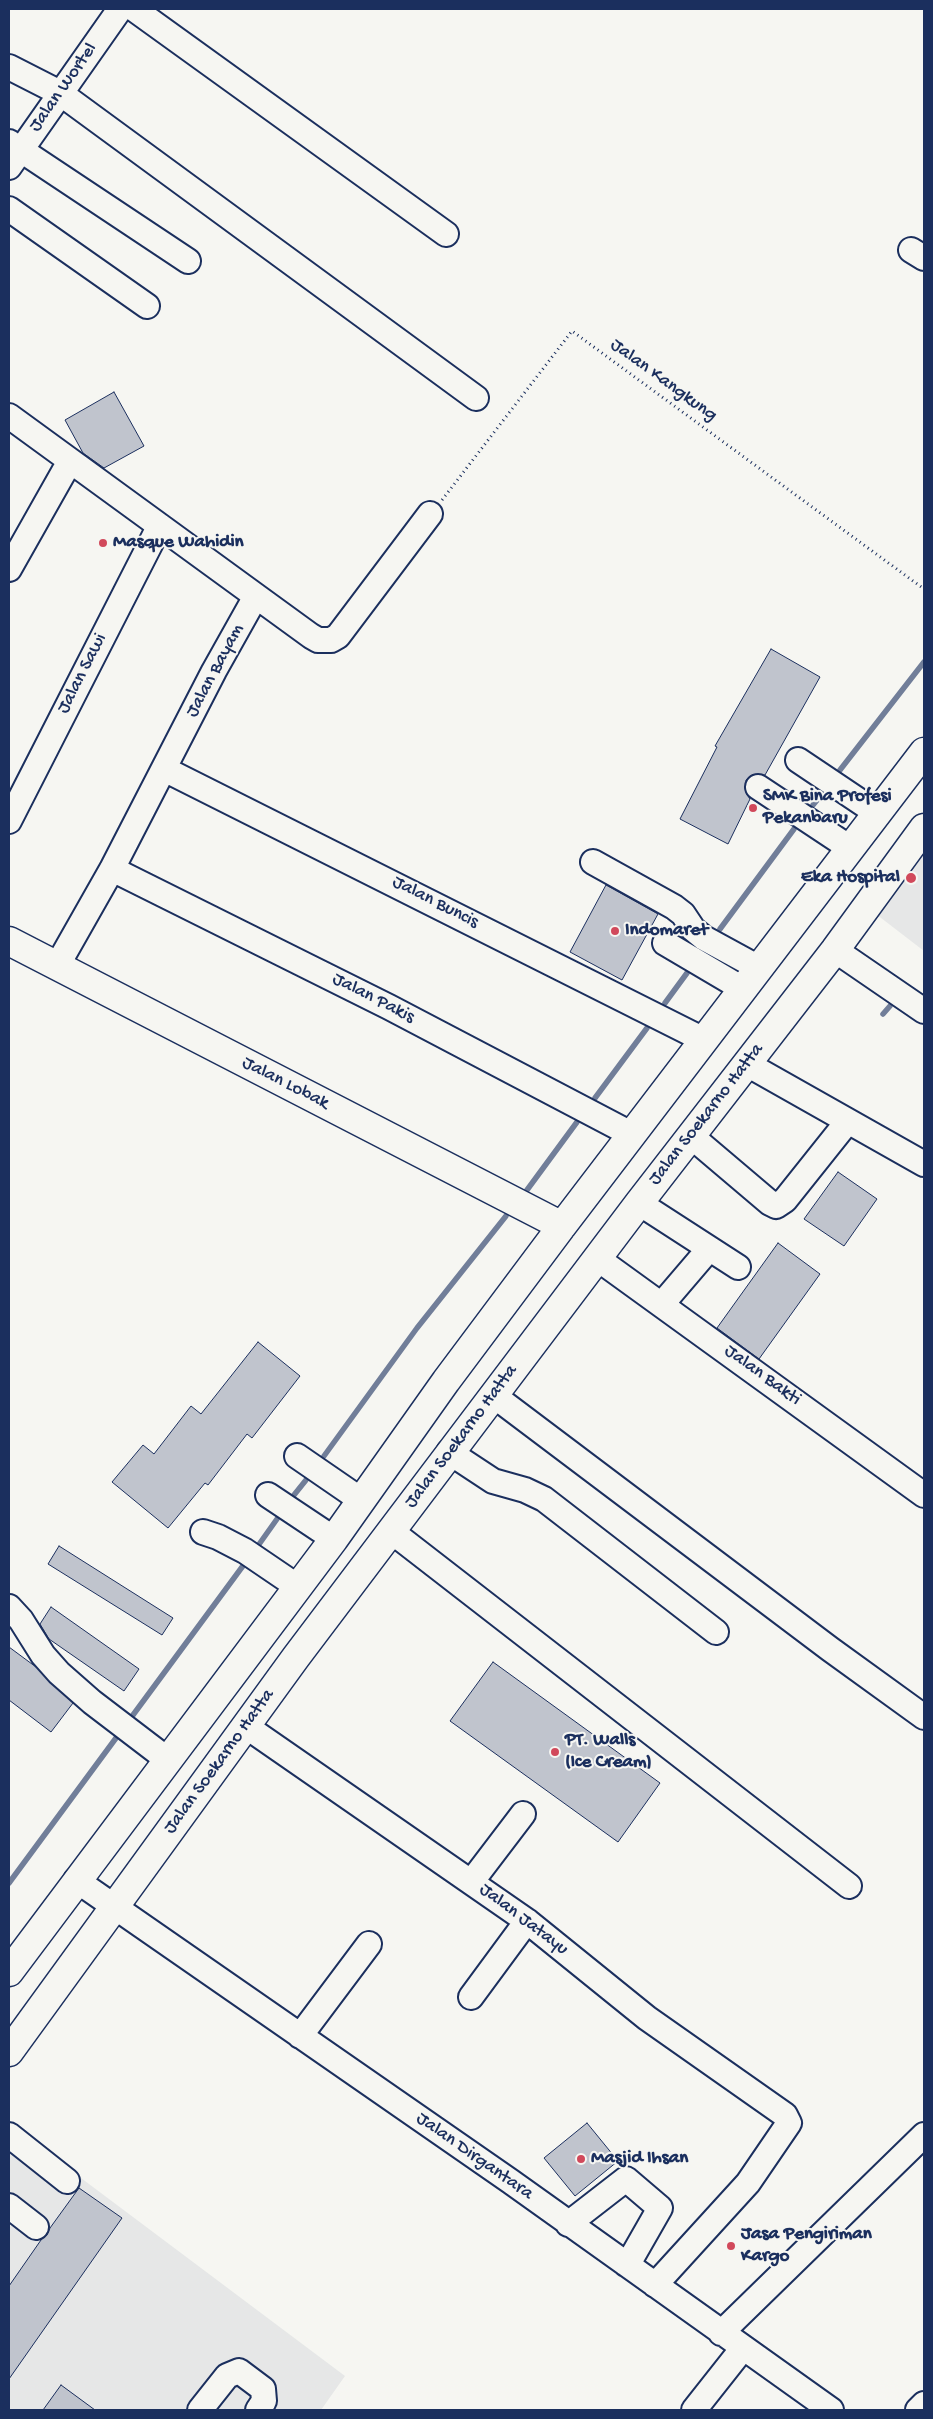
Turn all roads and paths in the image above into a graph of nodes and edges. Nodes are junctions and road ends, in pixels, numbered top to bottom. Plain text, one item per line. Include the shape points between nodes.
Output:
1 (120, 9) edge
2 (134, 9) edge
3 (9, 67) edge
4 (60, 93) junction
5 (13, 152) edge
6 (9, 209) edge
7 (446, 234) dead end
8 (188, 261) dead end
9 (147, 306) dead end
10 (476, 398) dead end
11 (9, 416) edge
12 (70, 461) junction
13 (430, 514) joint
14 (159, 527) junction
15 (9, 570) edge
16 (924, 589) edge
17 (256, 596) junction
18 (924, 752) edge
19 (798, 760) dead end
20 (164, 769) junction
21 (758, 787) dead end
22 (877, 813) junction
23 (9, 821) edge
24 (924, 828) edge
25 (850, 848) junction
26 (593, 862) dead end
27 (112, 869) junction
28 (9, 941) edge
29 (665, 942) dead end
30 (835, 950) junction
31 (56, 966) junction
32 (751, 979) junction
33 (924, 1011) edge
34 (704, 1040) junction
35 (746, 1064) junction
36 (848, 1121) junction
37 (632, 1134) junction
38 (690, 1136) junction
39 (924, 1164) edge
40 (639, 1203) junction
41 (562, 1226) junction
42 (710, 1249) junction
43 (598, 1259) junction
44 (738, 1267) dead end
45 (662, 1304) junction
46 (493, 1395) junction
47 (449, 1452) junction
48 (297, 1456) dead end
49 (268, 1495) dead end
50 (924, 1495) edge
51 (361, 1500) junction
52 (391, 1531) junction
53 (203, 1532) dead end
54 (334, 1538) junction
55 (298, 1587) junction
56 (9, 1607) edge
57 (716, 1632) dead end
58 (924, 1717) edge
59 (247, 1727) junction
60 (168, 1760) junction
61 (523, 1814) dead end
62 (76, 1880) junction
63 (472, 1881) junction
64 (849, 1886) dead end
65 (115, 1907) junction
66 (527, 1921) junction
67 (369, 1944) dead end
68 (9, 1972) edge
69 (472, 1997) dead end
70 (300, 2036) junction
71 (9, 2052) edge
72 (9, 2135) edge
73 (924, 2135) edge
74 (67, 2181) dead end
75 (9, 2206) edge
76 (568, 2224) junction
77 (36, 2227) dead end
78 (626, 2264) junction
79 (655, 2285) junction
80 (722, 2333) junction
81 (743, 2348) junction
82 (924, 2404) edge
83 (200, 2410) edge
84 (258, 2410) edge
85 (694, 2410) edge
86 (831, 2410) edge
87 (918, 2410) edge

1 - 4 street, Jalan Wortel
2 - 7 street
3 - 4 street
4 - 5 street, Jalan Wortel
4 - 10 street
5 - 8 street
6 - 9 street
11 - 12 street
12 - 14 street
12 - 15 street
13 - 16 path, Jalan Kangkung via 572,331
13 - 17 street via 338,636 331,640 318,640 311,636
14 - 17 street
14 - 23 street, Jalan Sawi
17 - 20 street, Jalan Bayam
18 - 22 main road
19 - 22 street
20 - 27 street, Jalan Bayam
20 - 34 street, Jalan Buncis
21 - 25 street
22 - 25 main road
24 - 30 main road, Jalan Soekarno Hatta
25 - 32 main road
26 - 32 street via 674,907 693,929
27 - 31 street, Jalan Bayam
27 - 37 street, Jalan Pakis via 389,1007
28 - 31 main road, Jalan Lobak
29 - 32 street
30 - 33 street
30 - 35 main road, Jalan Soekarno Hatta
31 - 41 main road, Jalan Lobak
32 - 34 main road
34 - 37 main road
35 - 36 street
35 - 38 main road, Jalan Soekarno Hatta
36 - 38 street via 785,1200 776,1206
36 - 39 street
37 - 41 main road
38 - 40 main road, Jalan Soekarno Hatta
40 - 42 street
40 - 43 main road, Jalan Soekarno Hatta
41 - 51 main road
42 - 44 street
42 - 45 street
43 - 45 street, Jalan Bakti
43 - 46 main road, Jalan Soekarno Hatta
45 - 50 street, Jalan Bakti
46 - 47 main road, Jalan Soekarno Hatta
46 - 58 street via 822,1644
47 - 52 main road, Jalan Soekarno Hatta
47 - 57 street via 493,1481 544,1499
48 - 51 street
49 - 54 street
51 - 54 main road
52 - 59 main road, Jalan Soekarno Hatta
52 - 64 street
53 - 55 street via 255,1558
54 - 55 main road
55 - 60 main road
56 - 60 street via 59,1673
59 - 63 street, Jalan Jatayu
59 - 65 main road, Jalan Soekarno Hatta
60 - 62 main road
61 - 63 street
62 - 65 street, Jalan Dirgantara
62 - 68 main road
63 - 66 street, Jalan Jatayu
65 - 70 street, Jalan Dirgantara
65 - 71 main road, Jalan Soekarno Hatta
66 - 69 street
66 - 79 street, Jalan Jatayu via 646,2018 749,2088 785,2115 790,2124 748,2183
67 - 70 street
70 - 76 street, Jalan Dirgantara via 510,2180
72 - 74 street
73 - 80 street
75 - 77 street
76 - 78 street, Jalan Dirgantara
76 - 78 street via 626,2179 660,2208
78 - 79 street, Jalan Dirgantara
79 - 80 street, Jalan Dirgantara
80 - 81 street, Jalan Dirgantara
81 - 85 street
81 - 86 street, Jalan Dirgantara
82 - 87 street
83 - 84 street via 227,2376 239,2371 263,2389 264,2401

